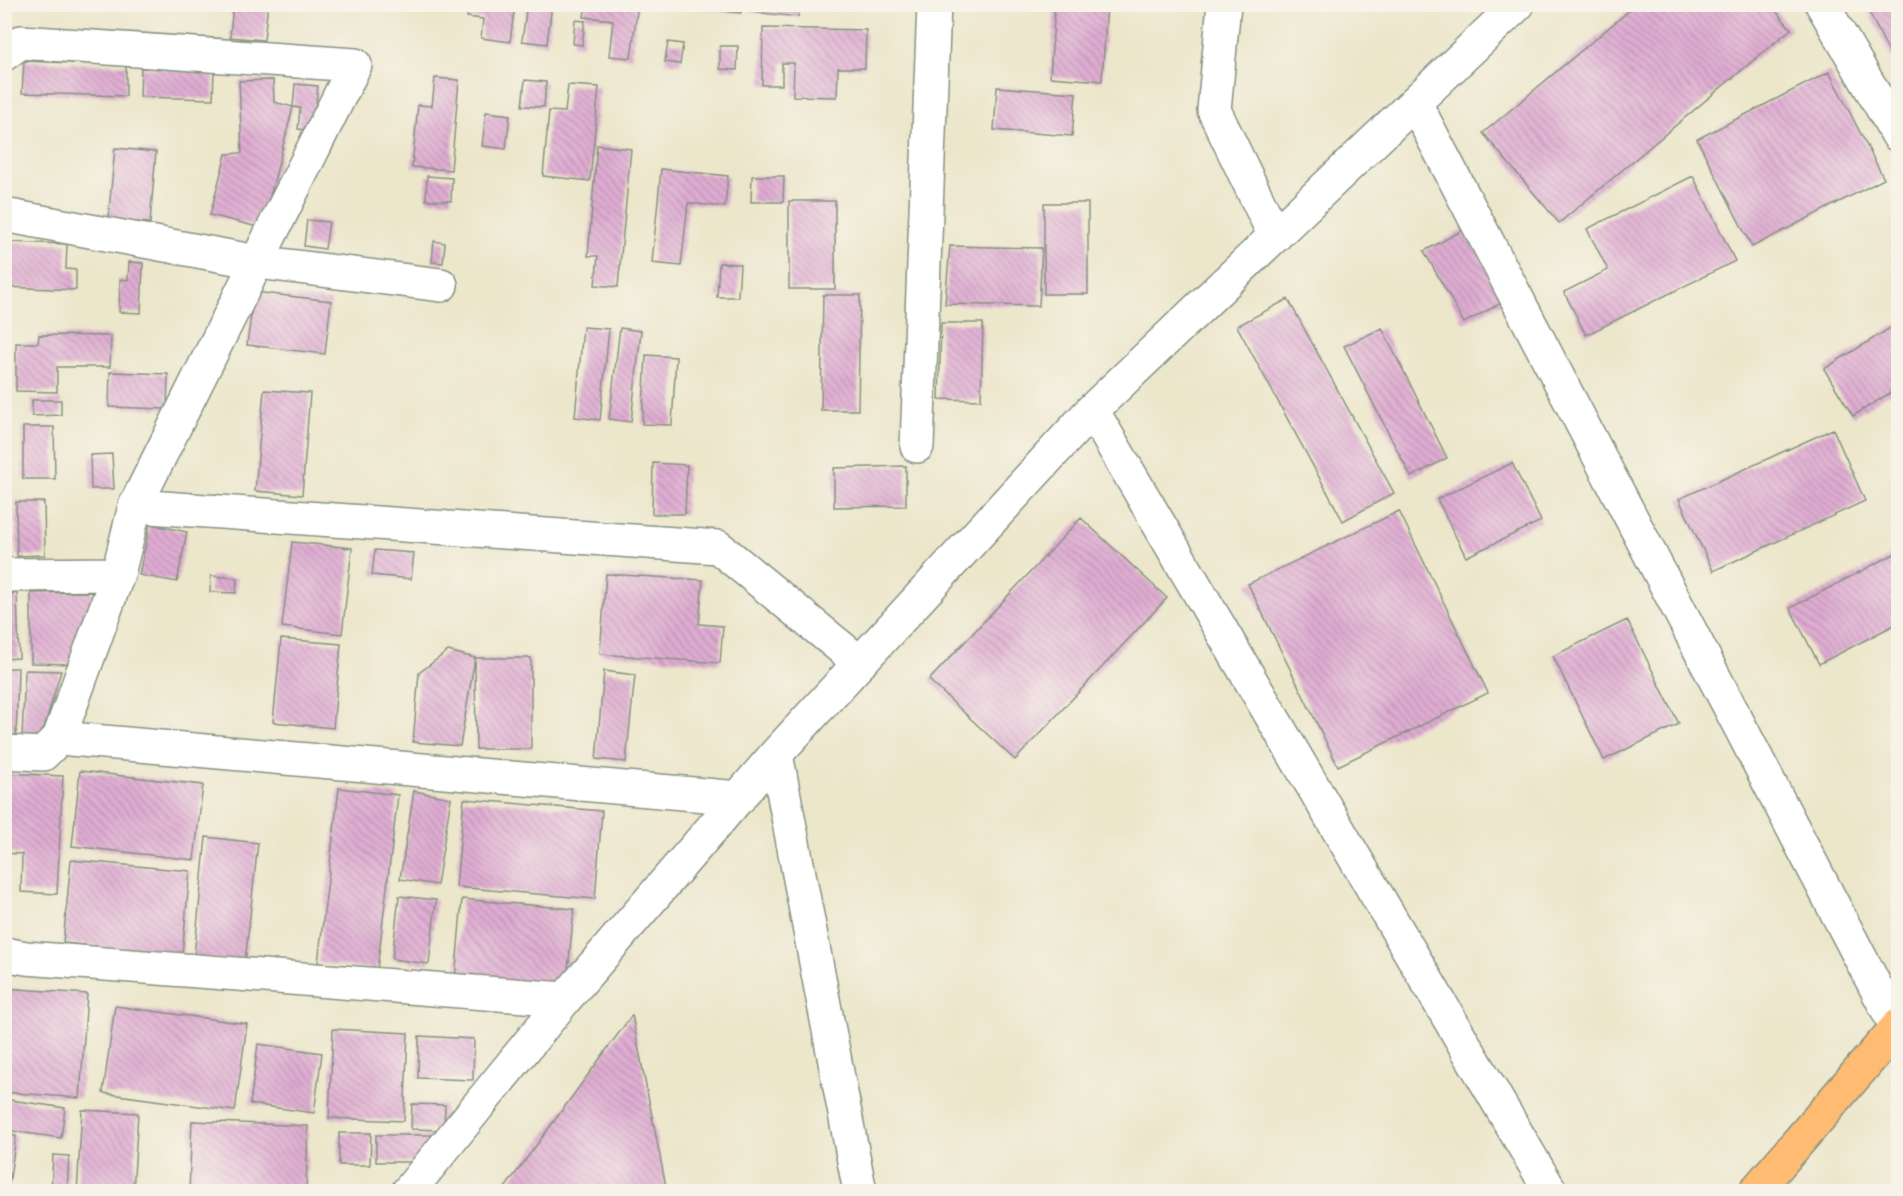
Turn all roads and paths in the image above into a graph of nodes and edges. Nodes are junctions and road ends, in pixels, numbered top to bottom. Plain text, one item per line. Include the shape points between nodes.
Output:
1 (934, 4) edge
2 (1224, 4) edge
3 (1518, 4) edge
4 (1822, 4) edge
5 (4, 54) edge
6 (1415, 103) junction
7 (1899, 135) edge
8 (4, 215) edge
9 (1275, 236) junction
10 (257, 262) junction
11 (441, 285) dead end
12 (1092, 410) junction
13 (917, 446) dead end
14 (135, 506) junction
15 (118, 574) junction
16 (4, 575) edge
17 (860, 663) junction
18 (59, 738) junction
19 (4, 752) edge
20 (776, 754) junction
21 (739, 798) junction
22 (4, 954) edge
23 (565, 999) junction
24 (1898, 1027) edge
25 (408, 1191) edge
26 (860, 1191) edge
27 (1551, 1191) edge
28 (1756, 1191) edge

1 - 13 street
2 - 9 street via 1214,110
3 - 6 street
4 - 7 street
5 - 10 street via 21,42 355,65
6 - 9 street
6 - 24 street
8 - 10 street
9 - 12 street
10 - 11 street
10 - 14 street
12 - 17 street
12 - 27 street
14 - 15 street
14 - 17 street via 718,547
15 - 16 street
15 - 18 street
17 - 20 street
18 - 19 street via 42,754
18 - 21 street
20 - 21 street
20 - 26 street
21 - 23 street
22 - 23 street
23 - 25 street
24 - 28 main road

